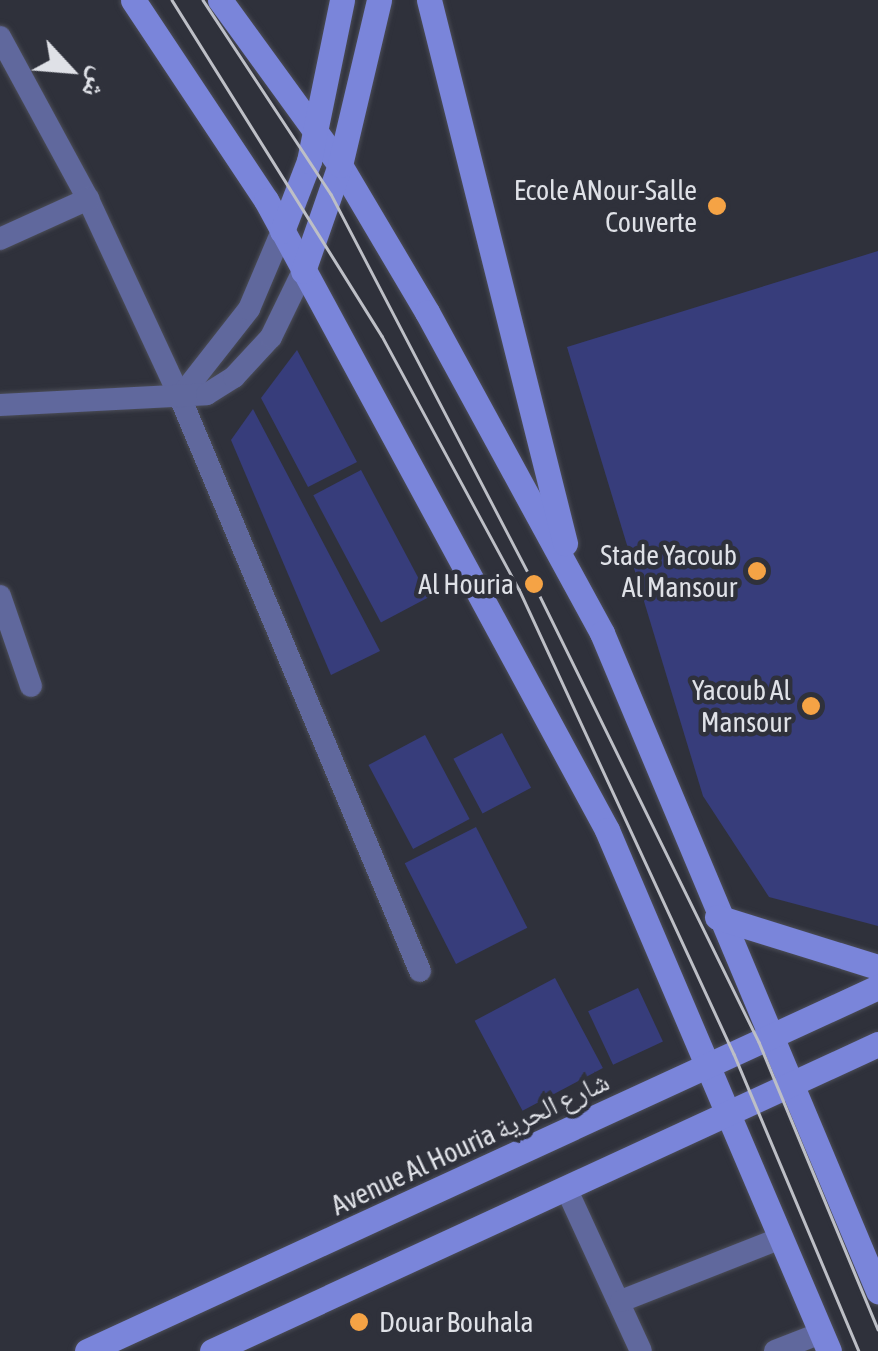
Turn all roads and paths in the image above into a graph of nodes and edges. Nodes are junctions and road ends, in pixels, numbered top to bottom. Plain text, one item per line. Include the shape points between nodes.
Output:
1 (133, 0) edge
2 (220, 0) edge
3 (342, 0) edge
4 (379, 0) edge
5 (428, 0) edge
6 (0, 37) edge
7 (317, 128) junction
8 (340, 166) junction
9 (88, 199) junction
10 (282, 231) junction
11 (0, 239) edge
12 (304, 270) junction
13 (180, 397) junction
14 (0, 405) edge
15 (574, 582) junction
16 (0, 596) edge
17 (31, 686) dead end
18 (717, 917) junction
19 (878, 967) edge
20 (420, 972) dead end
21 (878, 988) edge
22 (768, 1038) junction
23 (878, 1044) edge
24 (704, 1068) junction
25 (789, 1086) junction
26 (725, 1115) junction
27 (566, 1188) junction
28 (781, 1238) junction
29 (878, 1292) edge
30 (621, 1301) junction
31 (825, 1342) edge
32 (87, 1351) edge
33 (212, 1351) edge
34 (641, 1351) edge
35 (774, 1351) edge

1 - 10 main road
2 - 7 main road
3 - 7 main road
4 - 8 main road
5 - 15 main road
6 - 9 street
7 - 8 main road
7 - 10 main road
8 - 12 main road
8 - 15 main road
9 - 11 street
9 - 13 street
10 - 12 main road
10 - 13 street via 249,308
12 - 13 street via 272,337 220,388
12 - 24 main road via 606,830 664,956
13 - 14 street
13 - 20 street
15 - 18 main road via 602,633
16 - 17 street
18 - 19 main road
18 - 22 main road
21 - 22 main road, Avenue Al Houria شارع الحرية
22 - 24 main road, Avenue Al Houria شارع الحرية
22 - 25 main road
23 - 25 main road
24 - 26 main road
24 - 32 main road, Avenue Al Houria شارع الحرية
25 - 26 main road
25 - 29 main road
26 - 27 main road
26 - 28 main road
27 - 30 street
27 - 33 main road
28 - 30 street
28 - 31 main road
30 - 34 street
31 - 35 street

